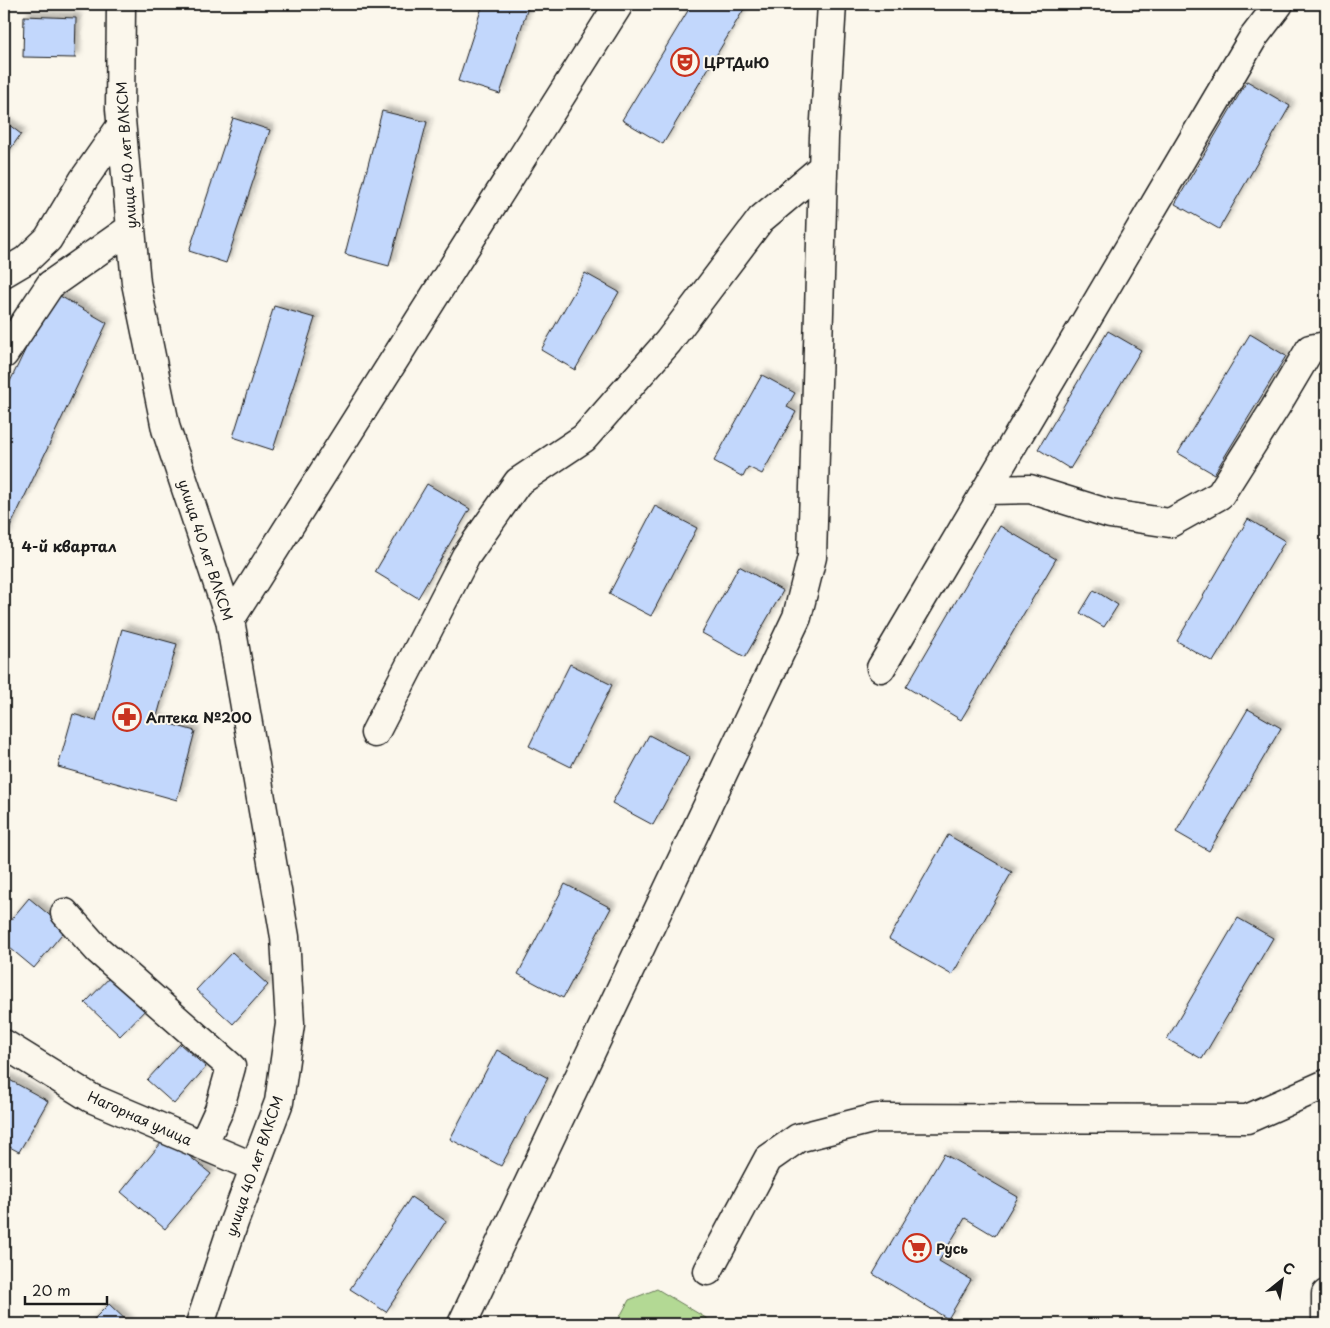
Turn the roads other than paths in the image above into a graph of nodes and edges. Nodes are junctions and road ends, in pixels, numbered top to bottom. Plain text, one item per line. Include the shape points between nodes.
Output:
1 (121, 4) edge
2 (832, 4) edge
3 (1279, 4) edge
4 (617, 5) edge
5 (122, 126) junction
6 (823, 167) junction
7 (131, 228) junction
8 (4, 273) edge
9 (1326, 346) edge
10 (4, 354) edge
11 (986, 490) junction
12 (230, 620) junction
13 (881, 668) dead end
14 (375, 733) dead end
15 (66, 913) dead end
16 (4, 1044) edge
17 (1326, 1084) edge
18 (203, 1145) junction
19 (254, 1167) junction
20 (708, 1272) dead end
21 (1326, 1294) edge
22 (200, 1324) edge
23 (462, 1324) edge
24 (1326, 1324) edge

1 - 5 street, улица 40 лет ВЛКСМ
2 - 6 street
3 - 11 street via 1253,38
4 - 12 street
5 - 7 street, улица 40 лет ВЛКСМ
5 - 8 street via 84,179 48,239 26,260
6 - 14 street via 761,219 668,342 584,438 518,482 466,556
6 - 23 street via 812,557 797,617
7 - 10 street via 50,285
7 - 12 street, улица 40 лет ВЛКСМ via 136,283 166,428
9 - 11 street via 1310,348 1220,495 1170,523 1110,514 1030,490
11 - 13 street
12 - 19 street, улица 40 лет ВЛКСМ via 285,937 290,1024 278,1102
15 - 18 street via 98,950 231,1067 219,1110
16 - 18 street, Нагорная улица via 91,1098
17 - 20 street via 1247,1120 876,1118 798,1138 768,1159
18 - 19 street, Нагорная улица
19 - 22 street, улица 40 лет ВЛКСМ
21 - 24 street

